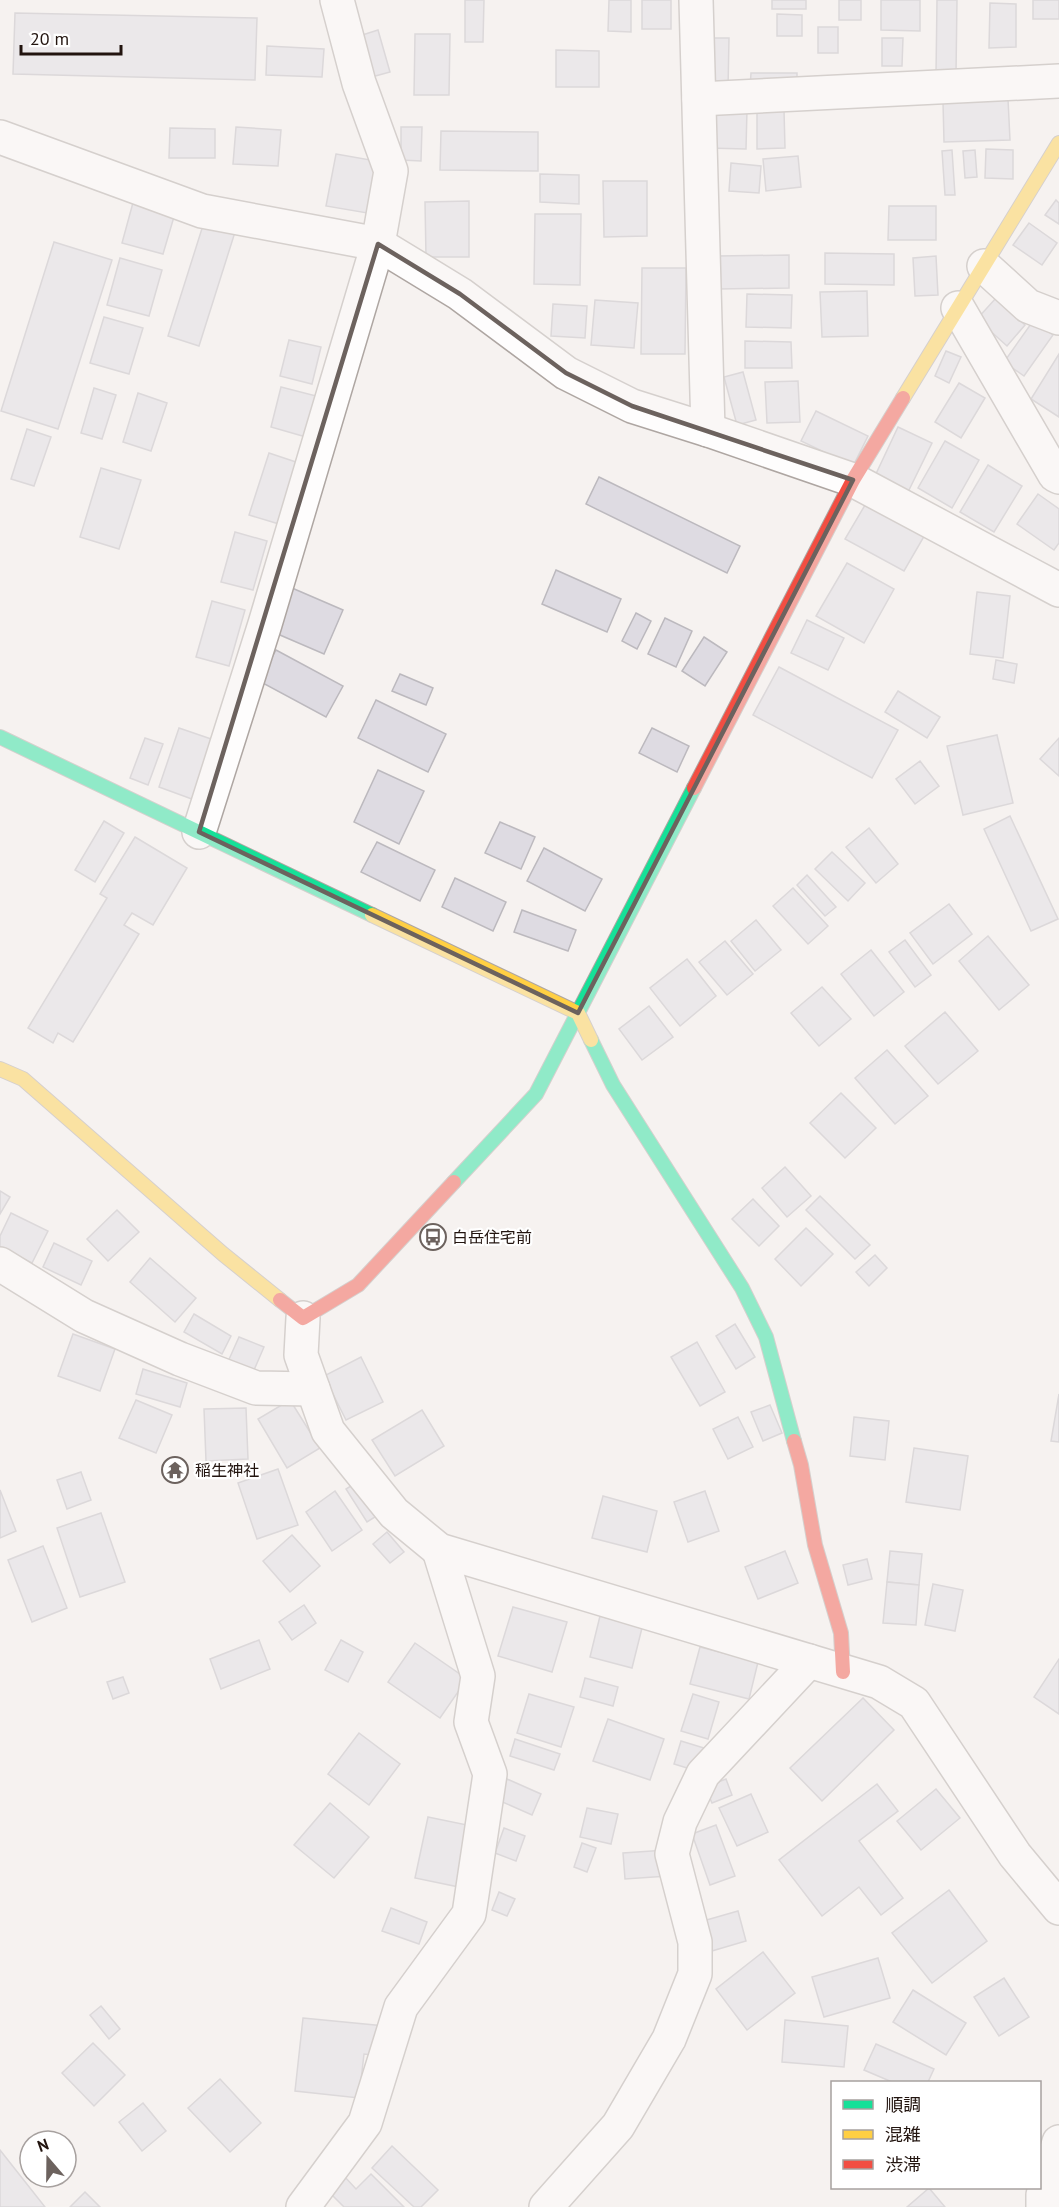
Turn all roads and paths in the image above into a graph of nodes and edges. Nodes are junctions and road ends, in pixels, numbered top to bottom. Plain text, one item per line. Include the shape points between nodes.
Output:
1 (337, 0) edge
2 (696, 0) edge
3 (1059, 81) edge
4 (699, 99) junction
5 (0, 137) edge
6 (1059, 143) edge
7 (378, 244) junction
8 (984, 266) junction
9 (958, 308) junction
10 (1059, 318) edge
11 (708, 430) junction
12 (1059, 477) edge
13 (853, 480) junction
14 (1059, 590) edge
15 (0, 737) edge
16 (199, 832) junction
17 (578, 1013) junction
18 (0, 1069) edge
19 (0, 1264) edge
20 (303, 1318) junction
21 (313, 1389) junction
22 (439, 1550) junction
23 (809, 1661) junction
24 (843, 1672) junction
25 (1059, 1908) edge
26 (1059, 2142) edge
27 (303, 2207) edge
28 (546, 2207) edge
29 (1043, 2207) edge

1 - 7 street via 359,83 391,171
2 - 4 street
3 - 4 street
4 - 11 street
5 - 7 street via 202,211
6 - 8 street
7 - 11 street via 460,294 566,373 632,406
7 - 16 street
8 - 9 street
8 - 10 street via 1028,306
9 - 12 street
9 - 13 street
11 - 13 street
13 - 14 street
13 - 17 street
15 - 16 street
16 - 17 street
17 - 20 street via 536,1094 358,1285
17 - 24 street via 613,1085 742,1288 766,1337 801,1466 815,1545 841,1633
18 - 20 street via 23,1079 223,1254
19 - 21 street via 84,1316 180,1359 256,1388
20 - 21 street via 301,1355
21 - 22 street via 328,1431 394,1513
22 - 23 street
22 - 27 street via 478,1676 471,1722 490,1774 469,1914 400,2007 365,2123
23 - 24 street
23 - 28 street via 703,1774 680,1822 672,1854 694,1942 695,1974 669,2039 618,2126
24 - 25 street via 879,1682 914,1703 1015,1855
26 - 29 street

